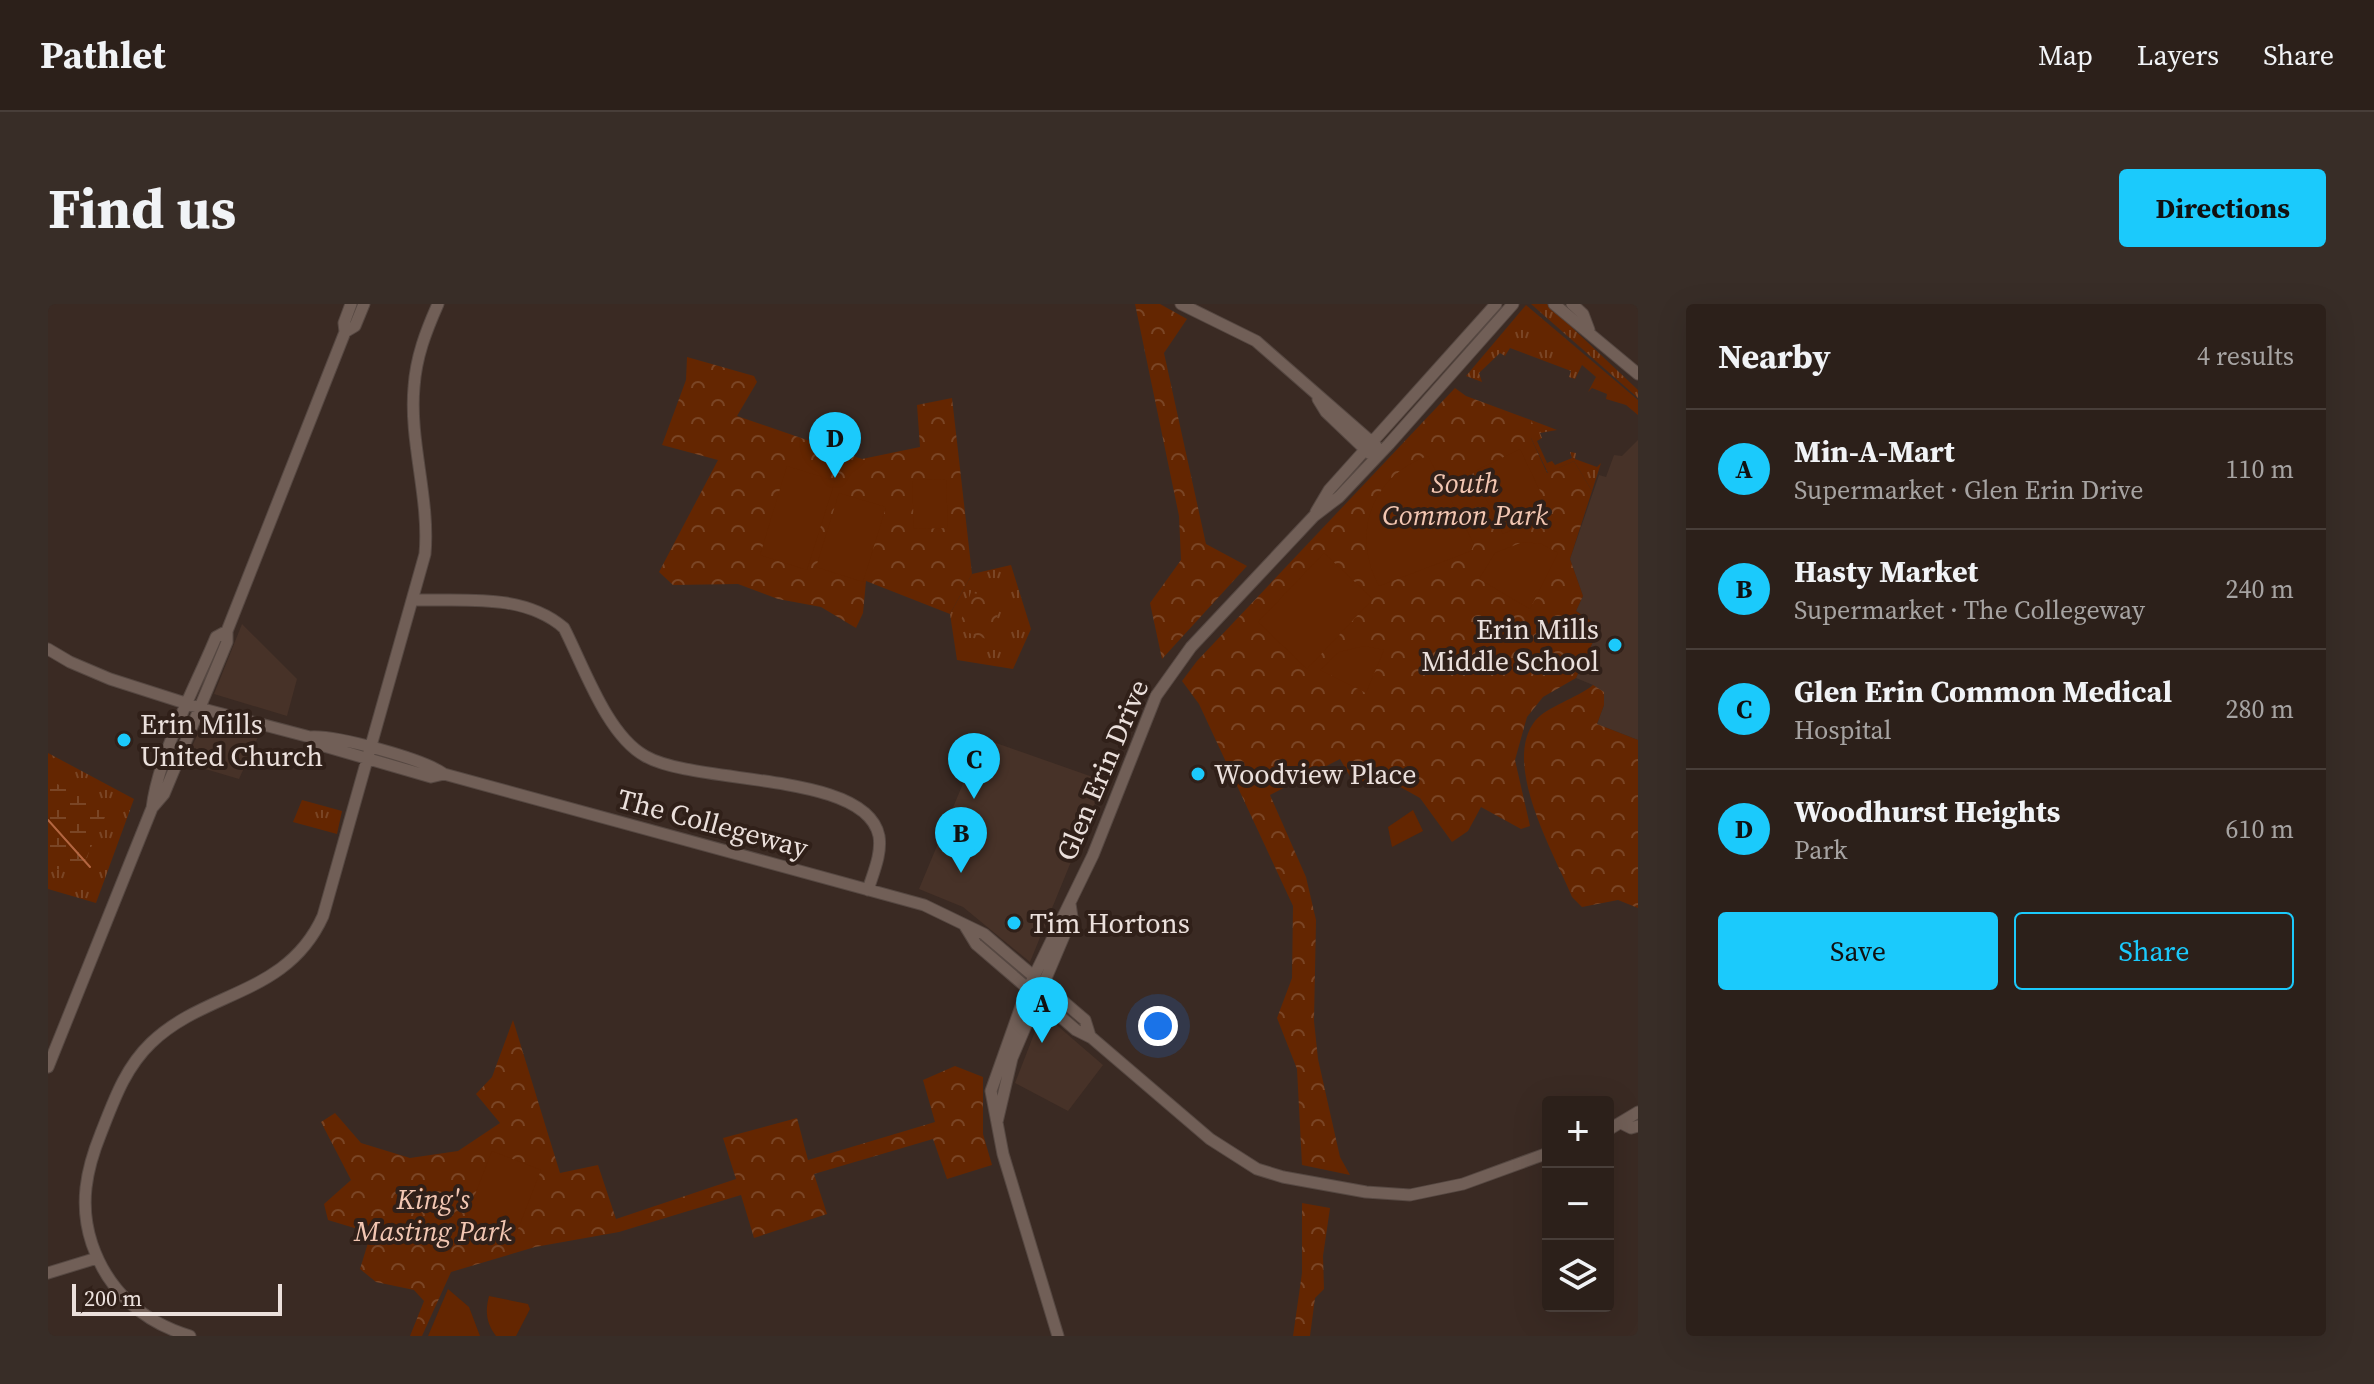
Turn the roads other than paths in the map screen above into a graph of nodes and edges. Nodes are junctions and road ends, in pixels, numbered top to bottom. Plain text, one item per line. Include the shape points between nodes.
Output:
1 (351, 304) edge
2 (364, 304) edge
3 (438, 304) edge
4 (1181, 304) edge
5 (1496, 304) edge
6 (1513, 304) edge
7 (1554, 304) edge
8 (1572, 304) edge
9 (1589, 330) junction
10 (345, 332) junction
11 (1638, 374) edge
12 (1374, 451) junction
13 (413, 600) junction
14 (48, 649) edge
15 (194, 706) junction
16 (370, 754) junction
17 (868, 890) junction
18 (1070, 904) junction
19 (965, 926) junction
20 (1033, 977) junction
21 (1044, 986) junction
22 (1028, 989) junction
23 (1039, 998) junction
24 (1090, 1036) junction
25 (48, 1067) edge
26 (1638, 1112) edge
27 (997, 1124) junction
28 (1623, 1124) junction
29 (1638, 1126) edge
30 (1614, 1128) edge
31 (1542, 1155) edge
32 (97, 1258) junction
33 (48, 1273) edge
34 (190, 1336) edge
35 (1058, 1336) edge

1 - 10 street
2 - 10 street via 355,326
3 - 13 street via 413,389 426,541
4 - 12 street via 1256,341
5 - 12 street, Glen Erin Drive
6 - 12 street, Glen Erin Drive
7 - 9 street
8 - 9 street
9 - 11 street
10 - 15 street via 227,642
12 - 18 street, Glen Erin Drive via 1329,490 1314,516 1175,665 1156,696
13 - 16 street
13 - 17 street via 510,603 550,616 564,628 619,735 648,758 698,773 802,787 865,809 873,819 880,851
14 - 15 street, The Collegeway via 97,674
15 - 16 street, The Collegeway via 310,737 327,736
15 - 25 street via 164,794 152,808
16 - 17 street, The Collegeway via 434,767 444,774
16 - 32 street via 333,889 305,946 264,982 168,1029 126,1074 86,1179 86,1219
17 - 19 street, The Collegeway via 924,905
18 - 20 street, Glen Erin Drive
18 - 21 street, Glen Erin Drive via 1072,917
19 - 20 street, The Collegeway via 984,934
19 - 22 street, The Collegeway via 976,944
20 - 21 street, The Collegeway
20 - 22 street, Glen Erin Drive
21 - 23 street, Glen Erin Drive
21 - 24 street, The Collegeway via 1085,1020
22 - 23 street, The Collegeway
22 - 27 street, Glen Erin Drive via 991,1091
23 - 24 street, The Collegeway
23 - 27 street, Glen Erin Drive via 1012,1058
24 - 31 street, The Collegeway via 1210,1139 1271,1174 1410,1195 1455,1187
26 - 28 street
27 - 35 street, Glen Erin Drive
28 - 29 street
28 - 30 street
32 - 33 street
32 - 34 street via 135,1309

